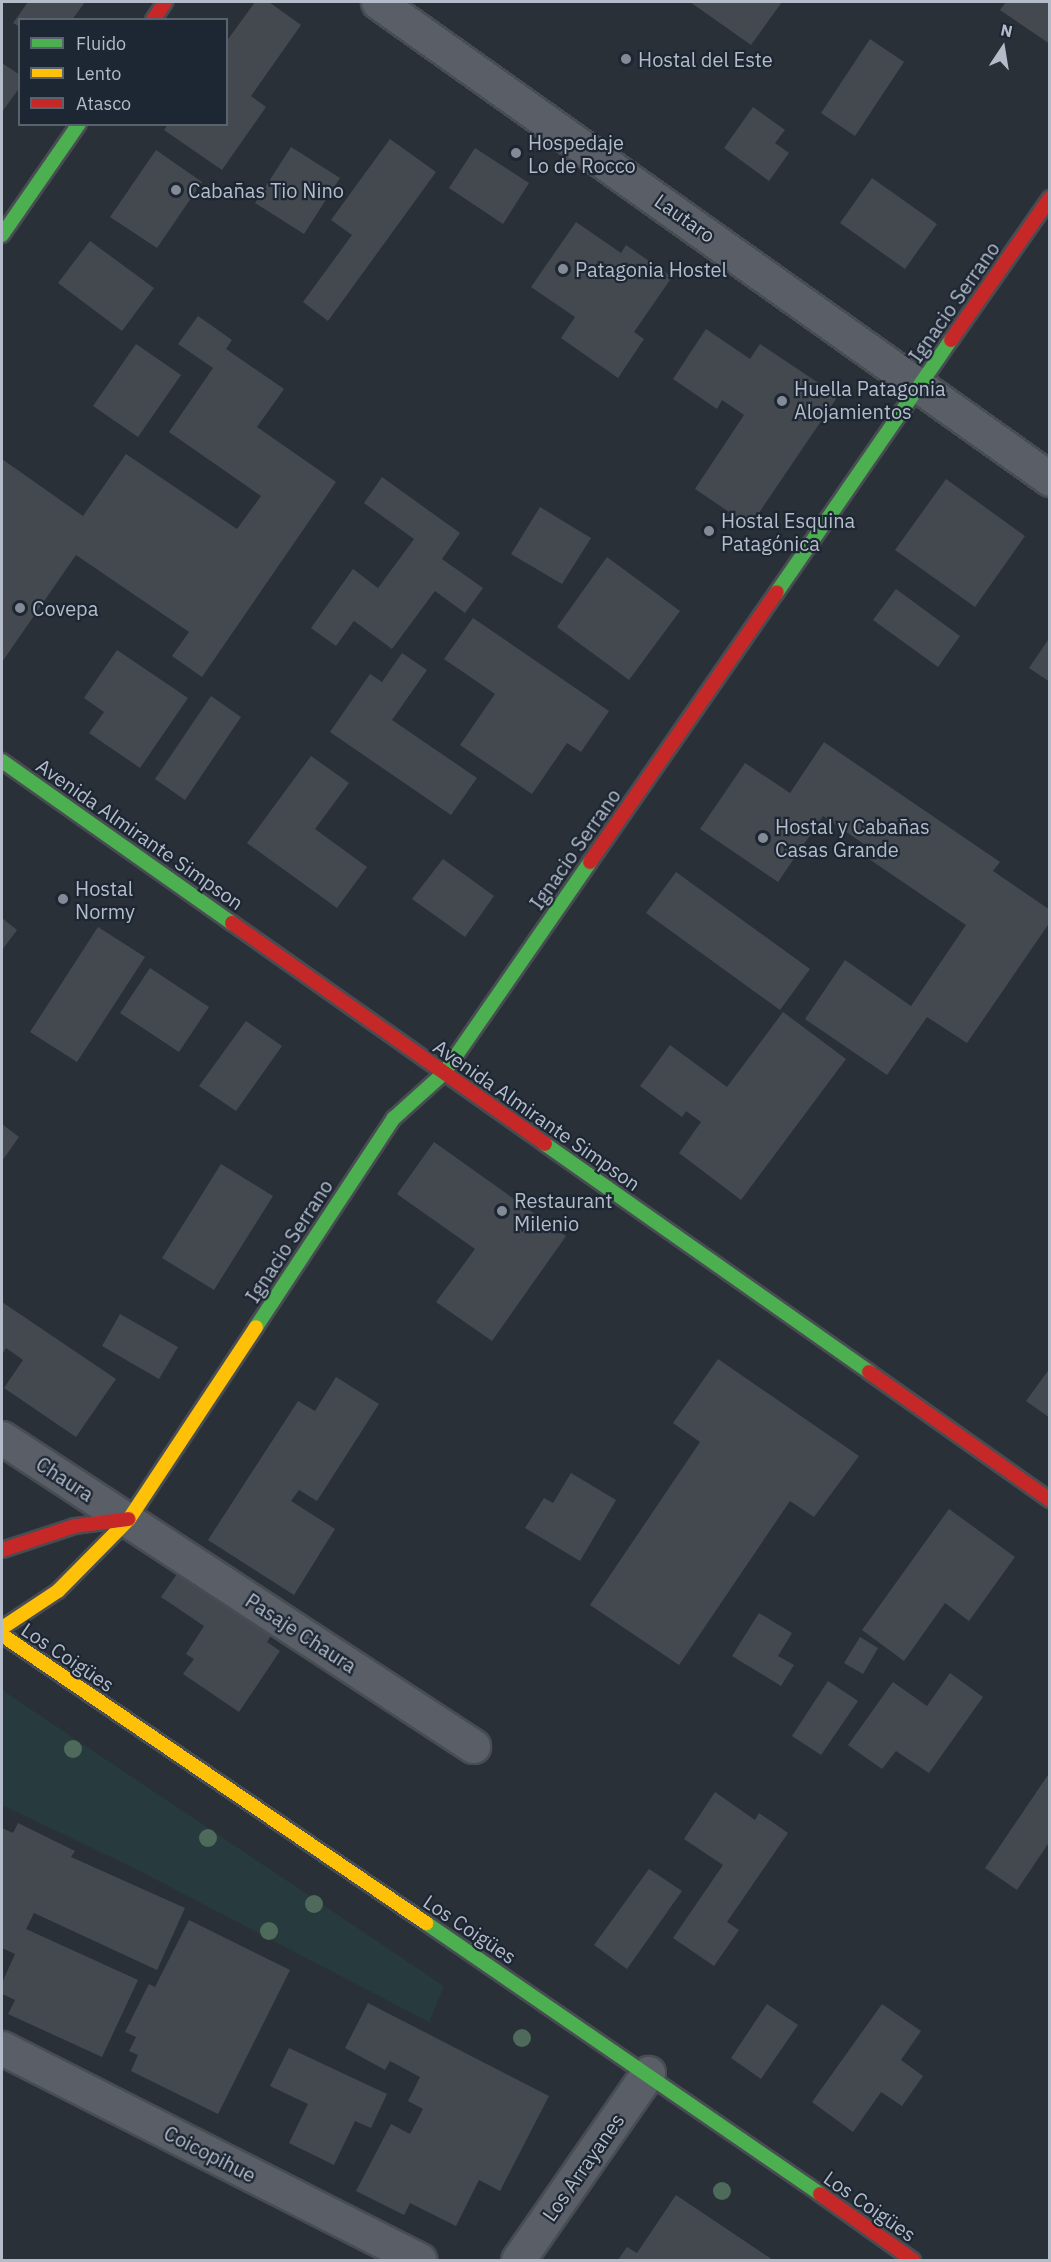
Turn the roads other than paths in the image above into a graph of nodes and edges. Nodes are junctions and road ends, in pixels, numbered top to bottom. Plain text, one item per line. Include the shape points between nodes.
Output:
1 (165, 2) edge
2 (378, 2) edge
3 (154, 18) edge
4 (78, 126) edge
5 (1050, 198) edge
6 (2, 236) edge
7 (919, 387) junction
8 (1050, 479) edge
9 (2, 761) edge
10 (444, 1073) junction
11 (2, 1438) edge
12 (1050, 1500) edge
13 (129, 1519) junction
14 (2, 1550) edge
15 (2, 1628) edge
16 (2, 1635) edge
17 (474, 1746) dead end
18 (2, 2048) edge
19 (648, 2073) junction
20 (419, 2260) edge
21 (518, 2260) edge
22 (913, 2260) edge

1 - 3 main road
2 - 7 street, Lautaro
4 - 6 main road
5 - 7 main road, Ignacio Serrano
7 - 8 street, Lautaro
7 - 10 main road, Ignacio Serrano
9 - 10 main road, Avenida Almirante Simpson
10 - 12 main road, Avenida Almirante Simpson
10 - 13 main road, Ignacio Serrano via 394,1118
11 - 13 street, Chaura via 71,1486
13 - 14 main road via 75,1526
13 - 15 main road, Ignacio Serrano via 58,1591
13 - 17 street, Pasaje Chaura
16 - 19 main road, Los Coigües
18 - 20 street, Coicopihue
19 - 21 street, Los Arrayanes
19 - 22 main road, Los Coigües

